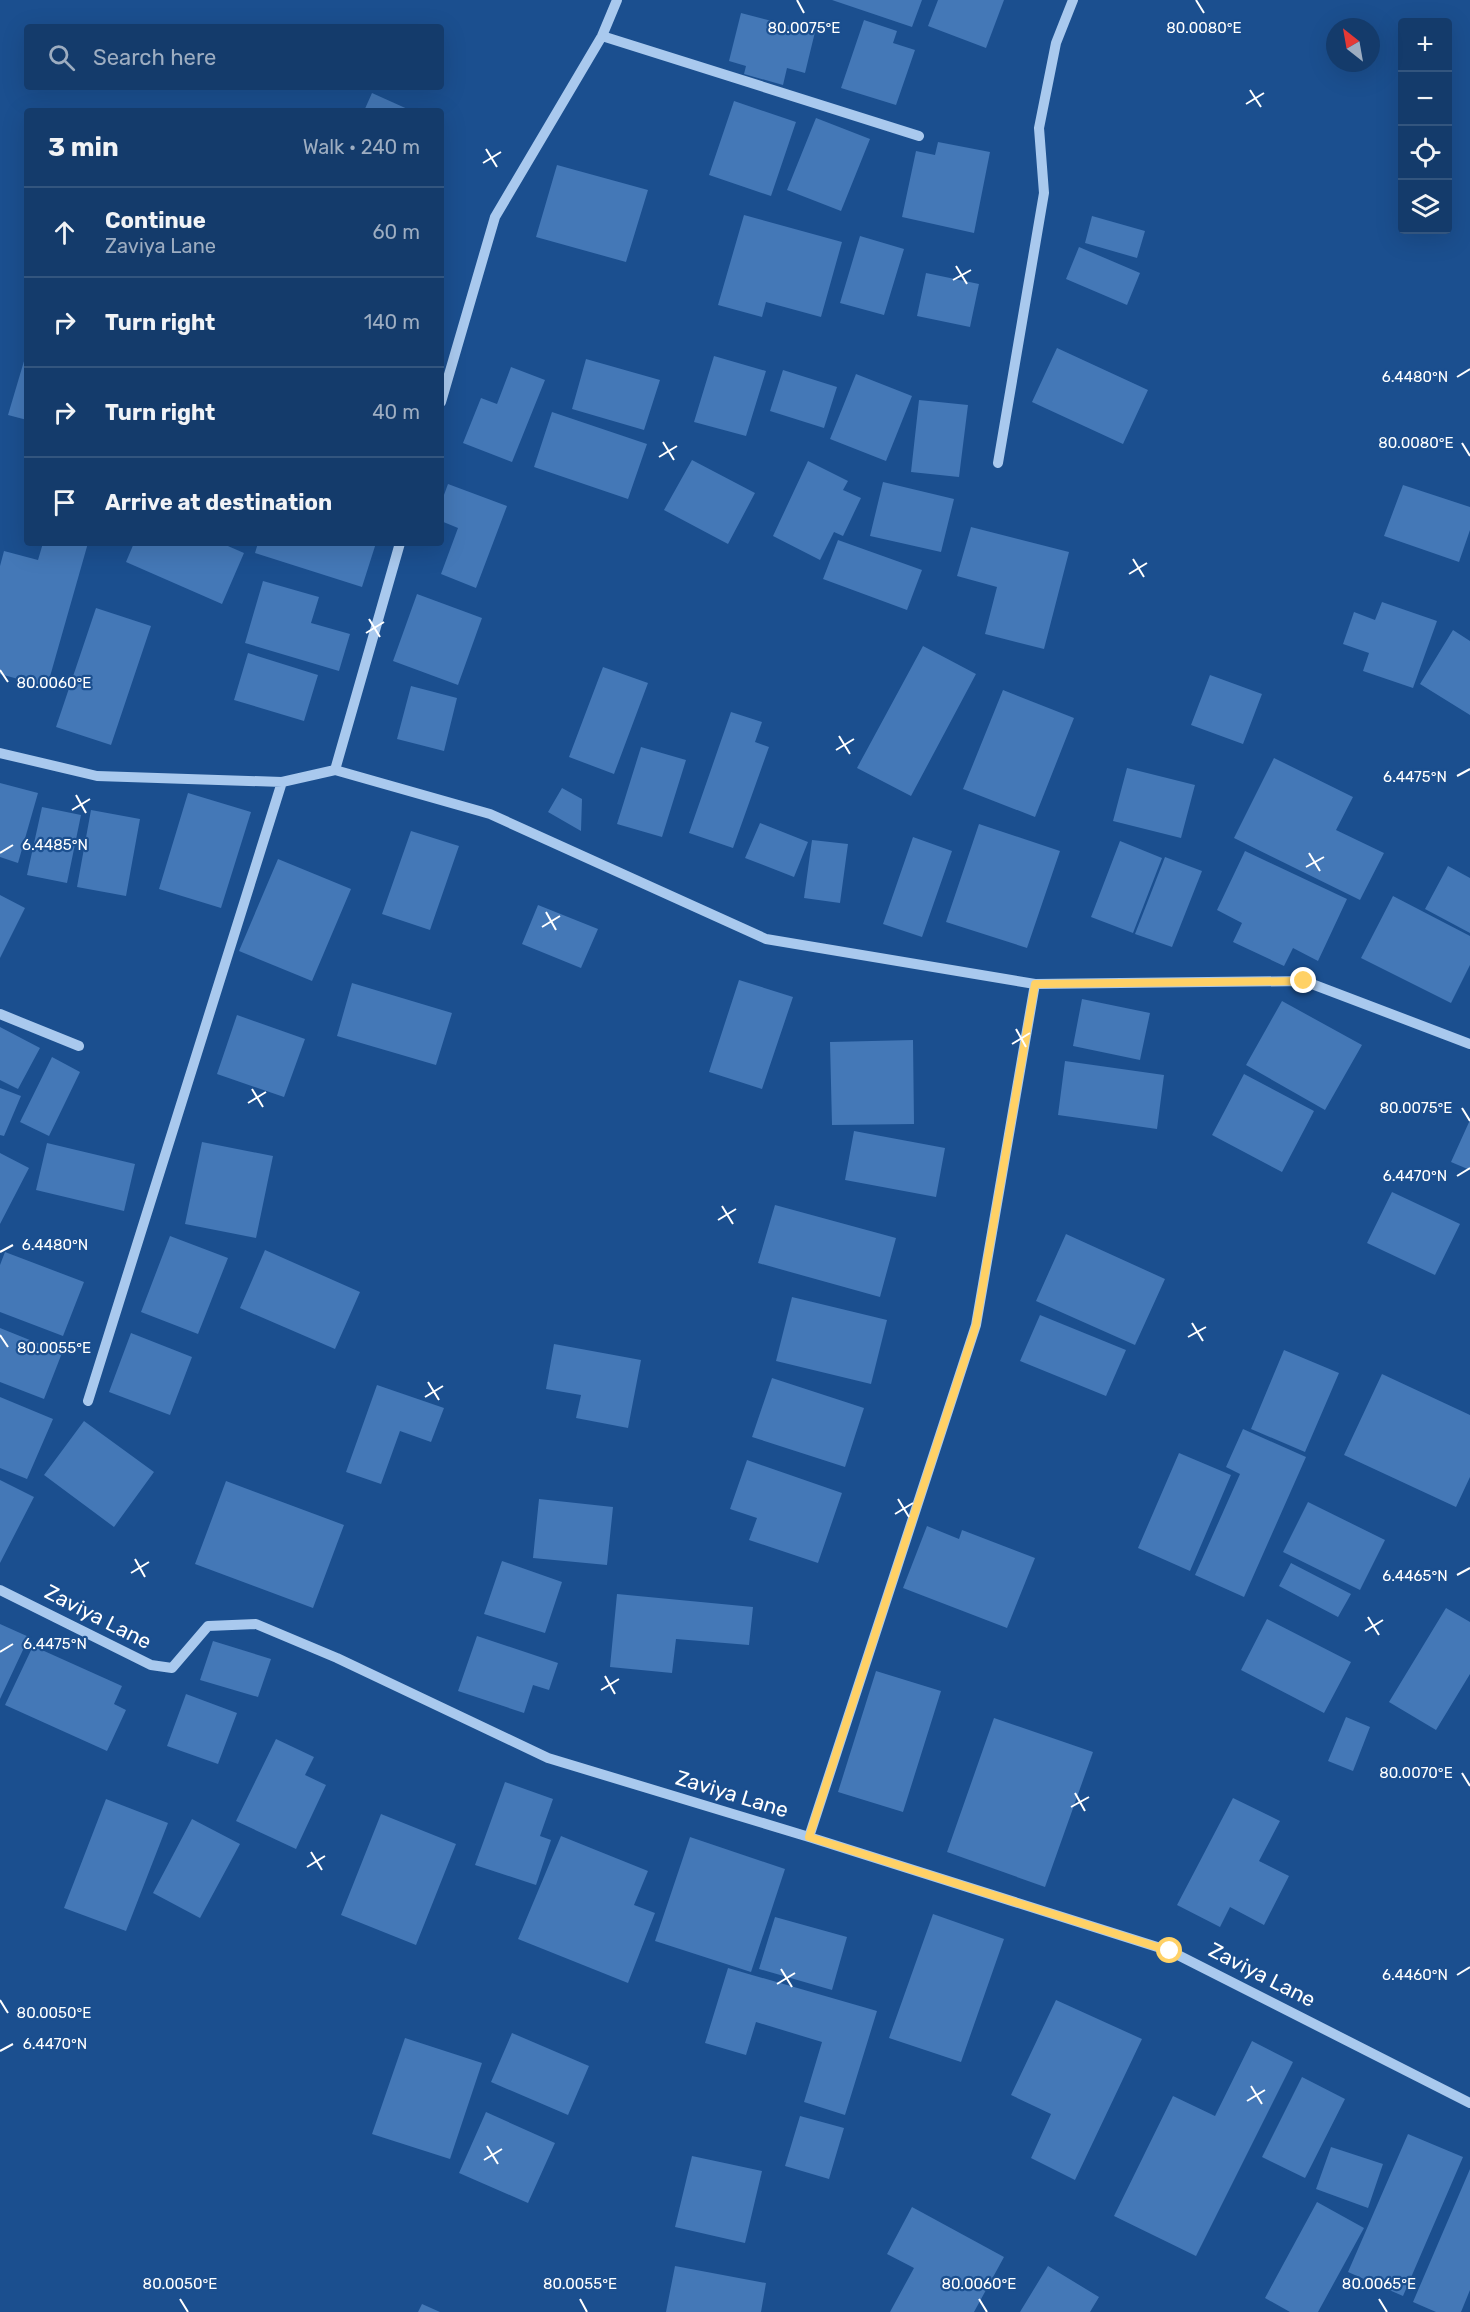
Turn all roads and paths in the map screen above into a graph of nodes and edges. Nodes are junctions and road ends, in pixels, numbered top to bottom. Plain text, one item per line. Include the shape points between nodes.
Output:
1 (617, 0) edge
2 (1073, 0) edge
3 (602, 36) junction
4 (919, 136) dead end
5 (444, 392) edge
6 (998, 463) dead end
7 (399, 546) edge
8 (0, 753) edge
9 (334, 770) junction
10 (282, 782) junction
11 (1035, 984) junction
12 (0, 1014) edge
13 (1470, 1044) edge
14 (79, 1046) dead end
15 (88, 1401) dead end
16 (0, 1590) edge
17 (809, 1837) junction
18 (1470, 2103) edge

1 - 3 street
2 - 6 street via 1056,43 1039,128 1044,193
3 - 4 street
3 - 5 street via 495,217
7 - 9 street
8 - 10 street via 97,776
9 - 10 street
9 - 11 street via 490,814 766,939
10 - 15 street
11 - 13 street via 1304,981
11 - 17 street via 976,1325
12 - 14 street
16 - 17 street, Zaviya Lane via 151,1665 172,1668 208,1626 256,1624 548,1758
17 - 18 street, Zaviya Lane via 1170,1951

